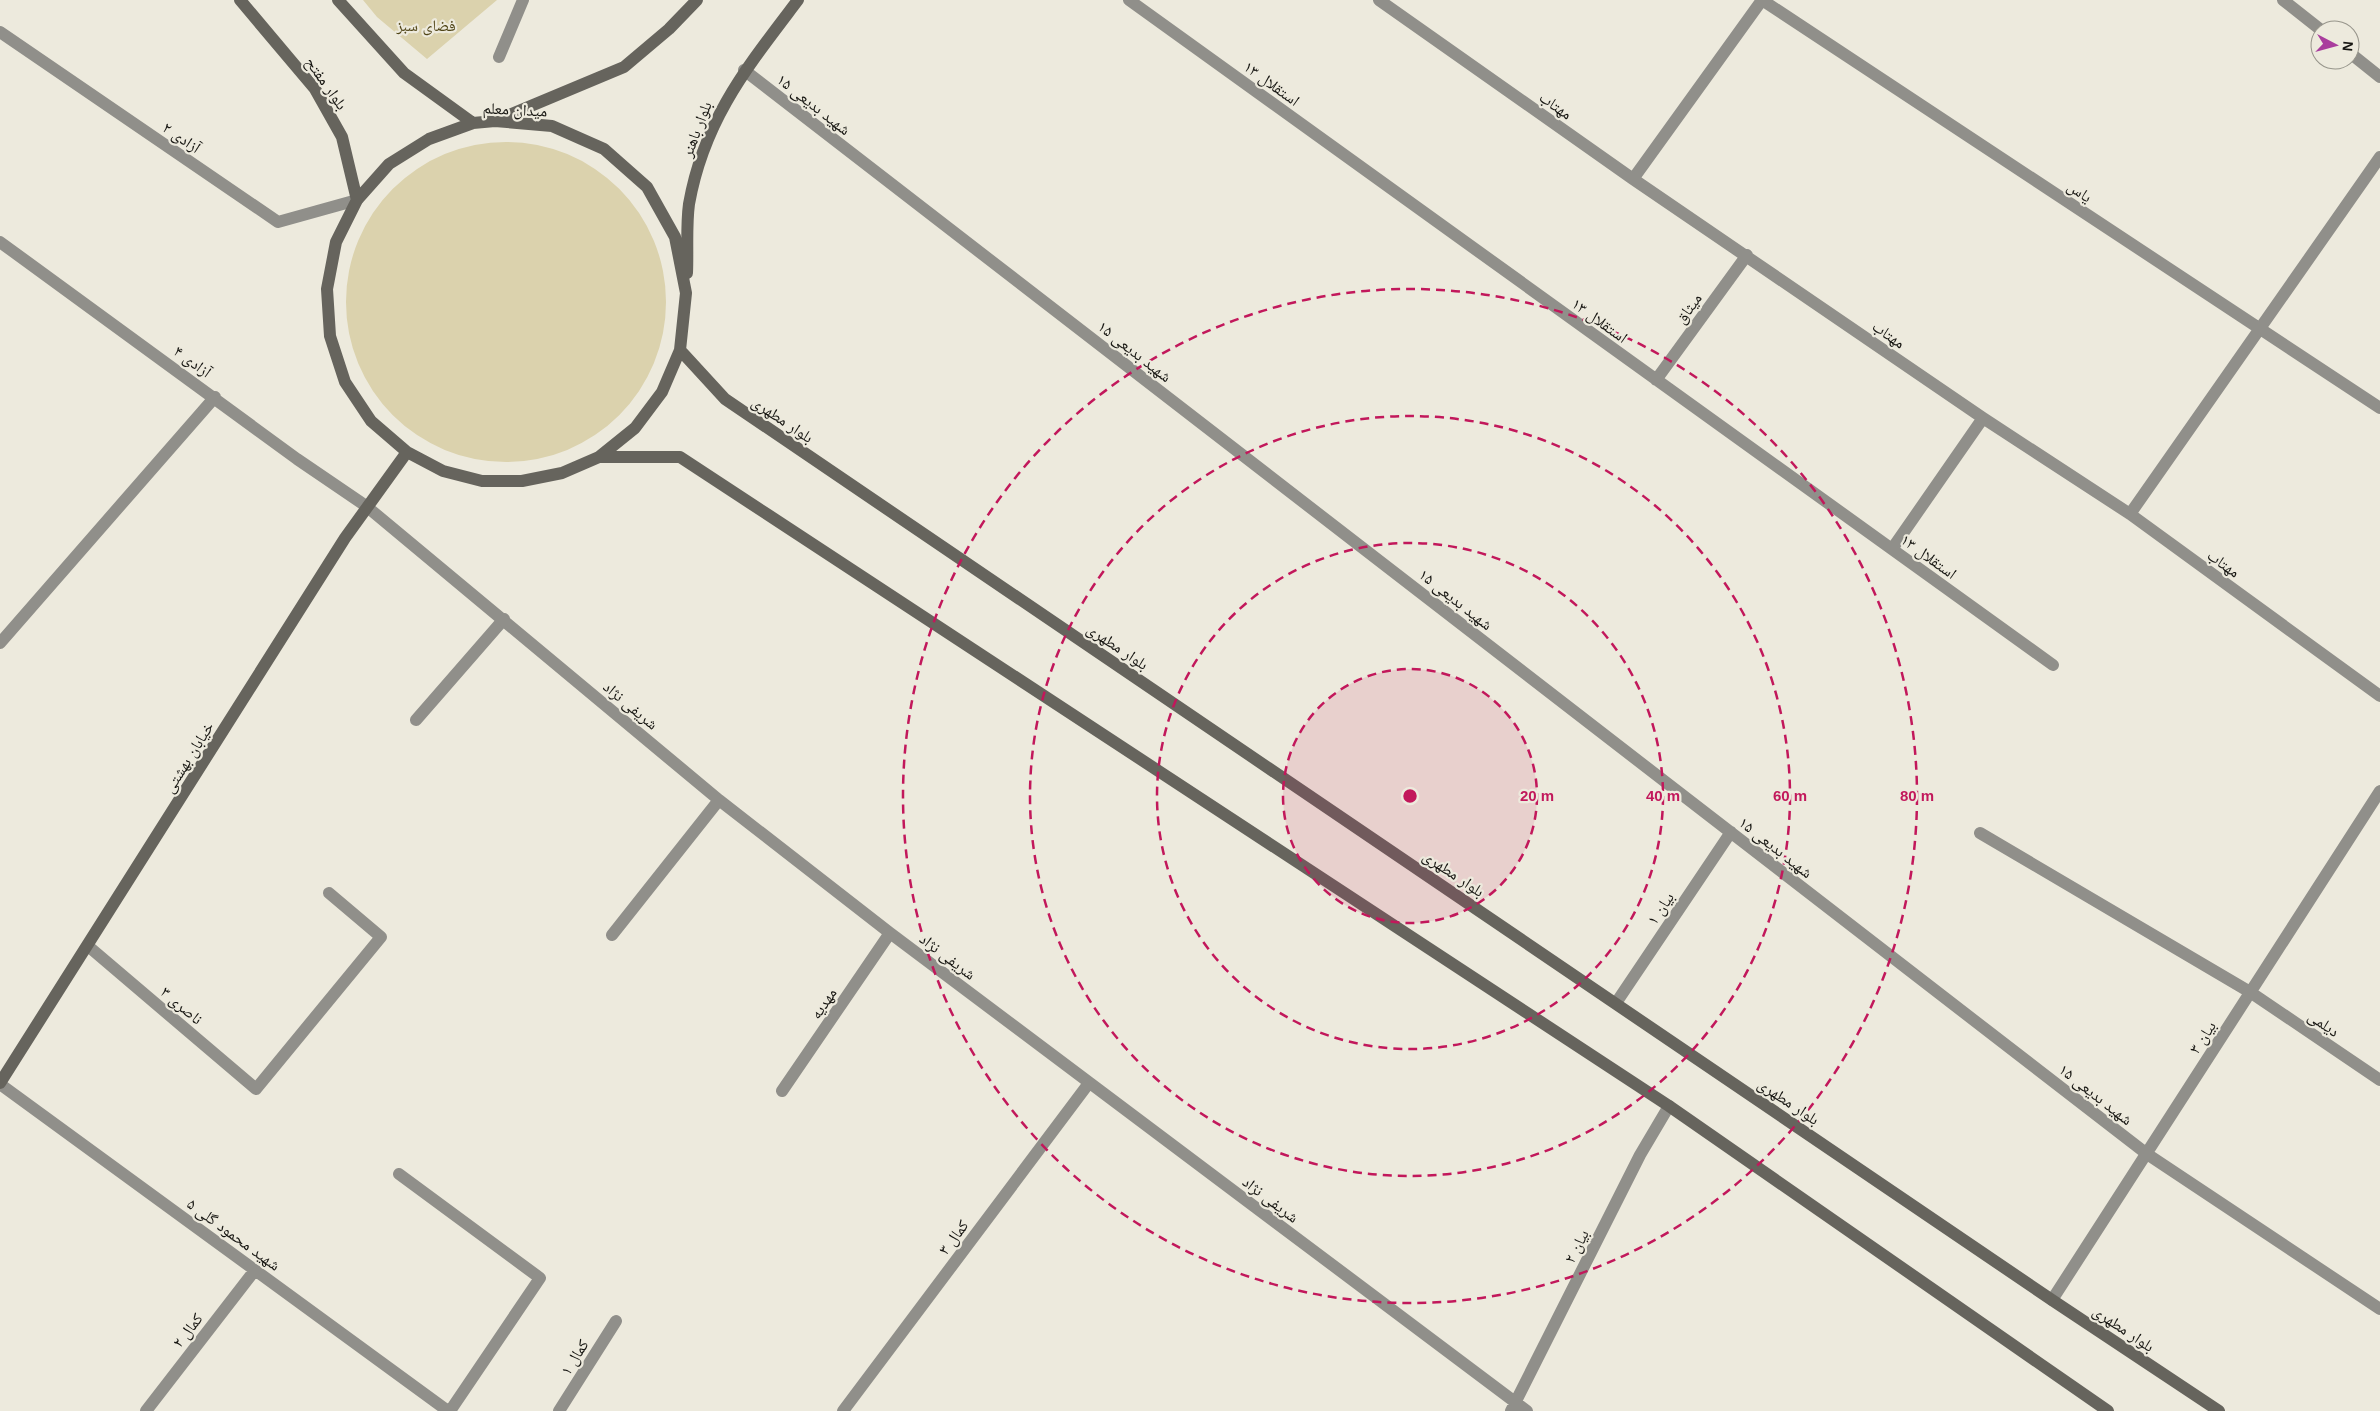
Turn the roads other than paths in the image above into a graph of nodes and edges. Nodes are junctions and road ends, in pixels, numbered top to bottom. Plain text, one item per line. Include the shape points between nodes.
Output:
1 (240, 0) edge
2 (338, 0) edge
3 (523, 0) edge
4 (697, 0) edge
5 (798, 0) edge
6 (1129, 0) edge
7 (1379, 0) edge
8 (1762, 0) edge
9 (2283, 0) edge
10 (2310, 21) edge
11 (0, 32) edge
12 (499, 57) dead end
13 (2360, 61) edge
14 (744, 70) junction
15 (2380, 76) edge
16 (495, 121) junction
17 (473, 123) junction
18 (2380, 157) edge
19 (1633, 179) junction
20 (357, 200) junction
21 (0, 242) edge
22 (1747, 255) junction
23 (686, 293) junction
24 (2259, 330) junction
25 (680, 350) junction
26 (1656, 380) junction
27 (215, 397) junction
28 (2380, 408) edge
29 (1983, 418) junction
30 (407, 452) junction
31 (599, 456) junction
32 (366, 506) junction
33 (2130, 514) junction
34 (1892, 549) junction
35 (504, 619) junction
36 (0, 643) edge
37 (2053, 665) dead end
38 (2380, 696) edge
39 (416, 720) dead end
40 (2380, 791) edge
41 (719, 800) junction
42 (1731, 832) junction
43 (1980, 833) dead end
44 (329, 893) dead end
45 (890, 933) junction
46 (612, 935) dead end
47 (88, 946) junction
48 (2250, 992) junction
49 (1616, 1003) junction
50 (2380, 1080) edge
51 (0, 1083) edge
52 (1089, 1083) junction
53 (782, 1091) dead end
54 (1669, 1106) junction
55 (2147, 1154) junction
56 (399, 1174) dead end
57 (255, 1270) junction
58 (2052, 1300) junction
59 (2380, 1310) edge
60 (616, 1320) dead end
61 (1513, 1407) edge
62 (146, 1411) edge
63 (449, 1411) edge
64 (559, 1411) edge
65 (843, 1411) edge
66 (1527, 1411) edge
67 (2108, 1411) edge
68 (2219, 1411) edge

1 - 20 main road, بلوار مفتح via 315,89 342,136
2 - 17 main road via 404,73
3 - 12 street
4 - 16 main road via 624,67
5 - 14 main road, بلوار باهنر
6 - 26 street, استقلال ۱۳
7 - 19 street, مهتاب
8 - 19 street
8 - 24 street, یاس
9 - 10 street
11 - 20 street, آزادی ۲ via 278,222
13 - 15 street
14 - 23 main road, بلوار باهنر via 724,102 703,149 689,205
14 - 42 street, شهید بدیعی ۱۵
16 - 17 main road, میدان معلم
16 - 23 main road, میدان معلم via 552,126 604,149 640,181 674,237
17 - 20 main road, میدان معلم via 428,139 389,164
18 - 24 street
19 - 22 street, مهتاب
20 - 30 main road, میدان معلم via 336,242 327,289 330,336 345,382 371,421
21 - 27 street, آزادی ۴
22 - 26 street, میثاق
22 - 29 street, مهتاب
23 - 25 main road, میدان معلم
24 - 28 street, یاس
24 - 33 street
25 - 31 main road, میدان معلم via 662,392 635,428
25 - 49 main road, بلوار مطهری via 725,399
26 - 34 street, استقلال ۱۳
27 - 32 street, آزادی ۴ via 297,460
27 - 36 street
29 - 33 street, مهتاب
29 - 34 street
30 - 31 main road, میدان معلم via 443,471 482,481 522,481 562,473
30 - 32 main road, خیابان بهشتی
31 - 54 main road via 680,457
32 - 35 street, شریفی نژاد
32 - 47 main road, خیابان بهشتی
33 - 38 street, مهتاب
34 - 37 street, استقلال ۱۳
35 - 39 street
35 - 41 street, شریفی نژاد
40 - 48 street, بیان ۳
41 - 45 street, شریفی نژاد
41 - 46 street
42 - 49 street, بیان ۱
42 - 55 street, شهید بدیعی ۱۵
43 - 48 street, دیلمی
44 - 47 street, ناصری ۳ via 381,937 256,1089
45 - 52 street, شریفی نژاد
45 - 53 street, مهدیه
47 - 51 main road, خیابان بهشتی
48 - 50 street, دیلمی
48 - 55 street, بیان ۳
49 - 58 main road, بلوار مطهری
51 - 57 street, شهید محمود گلی ۵
52 - 61 street, شریفی نژاد
52 - 65 street, کمال ۳
54 - 61 street, بیان ۲ via 1640,1155
54 - 67 main road
55 - 58 street, بیان ۳
55 - 59 street, شهید بدیعی ۱۵
56 - 63 street via 540,1278
57 - 62 street, کمال ۲
57 - 63 street, شهید محمود گلی ۵
58 - 68 main road, بلوار مطهری
60 - 64 street, کمال ۱
61 - 66 street, شریفی نژاد

